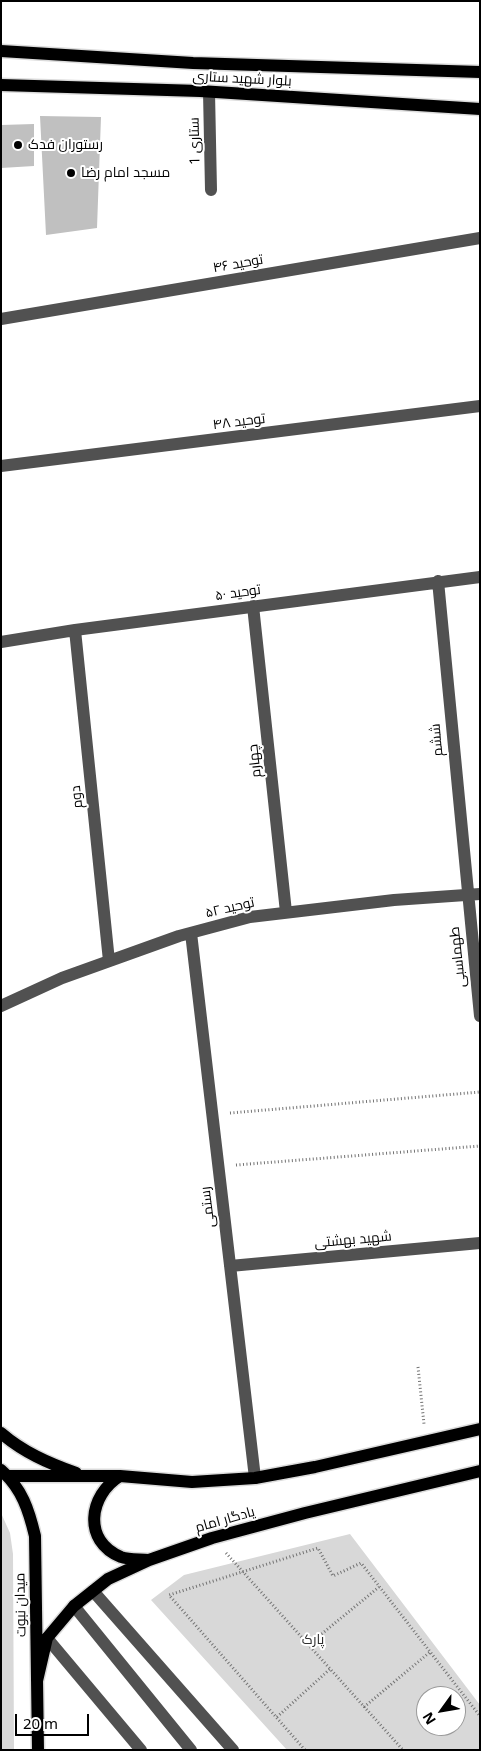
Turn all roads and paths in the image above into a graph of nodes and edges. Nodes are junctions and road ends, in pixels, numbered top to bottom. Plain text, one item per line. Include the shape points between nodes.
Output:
1 (1, 51) edge
2 (480, 72) edge
3 (1, 85) edge
4 (209, 92) junction
5 (480, 109) edge
6 (211, 190) dead end
7 (480, 238) edge
8 (1, 319) edge
9 (480, 406) edge
10 (1, 466) edge
11 (480, 576) edge
12 (438, 581) junction
13 (253, 606) junction
14 (75, 630) junction
15 (1, 642) edge
16 (480, 894) edge
17 (466, 895) junction
18 (286, 912) junction
19 (191, 932) junction
20 (109, 961) junction
21 (1, 1006) edge
22 (480, 1016) edge
23 (480, 1092) edge
24 (212, 1114) junction
25 (480, 1146) edge
26 (218, 1166) junction
27 (480, 1243) edge
28 (230, 1266) junction
29 (418, 1368) dead end
30 (480, 1429) edge
31 (1, 1432) edge
32 (426, 1442) junction
33 (480, 1471) edge
34 (5, 1473) edge
35 (85, 1476) junction
36 (120, 1476) junction
37 (254, 1478) junction
38 (212, 1538) junction
39 (149, 1560) junction
40 (242, 1572) junction
41 (379, 1588) junction
42 (93, 1591) junction
43 (74, 1606) junction
44 (47, 1638) junction
45 (308, 1645) junction
46 (430, 1652) junction
47 (330, 1669) junction
48 (37, 1681) junction
49 (364, 1707) junction
50 (480, 1716) edge
51 (277, 1717) junction
52 (38, 1750) edge
53 (141, 1750) edge
54 (191, 1750) edge
55 (233, 1750) edge
56 (305, 1750) edge
57 (403, 1750) edge

1 - 2 main road, بلوار شهید ستاری via 193,63
3 - 4 main road, بلوار شهید ستاری
4 - 5 main road, بلوار شهید ستاری
4 - 6 street, ستاری 1
7 - 8 street, توحید ۴۶
9 - 10 street, توحید ۴۸
11 - 12 street, توحید ۵۰
12 - 13 street, توحید ۵۰
12 - 17 street, ششم
13 - 14 street, توحید ۵۰
13 - 18 street, چهارم
14 - 15 street, توحید ۵۰
14 - 20 street, دوم
16 - 17 street, توحید ۵۲
17 - 18 street, توحید ۵۲
17 - 22 street, طهماسبی
18 - 19 street, توحید ۵۲ via 250,917
19 - 20 street, توحید ۵۲
19 - 24 street, رستمی
20 - 21 street, توحید ۵۲
23 - 24 path
24 - 26 street, رستمی
25 - 26 path
26 - 28 street, رستمی
27 - 28 street, شهید بهشتی
28 - 37 street, رستمی
29 - 32 path
30 - 32 main road
31 - 35 main road via 43,1460
32 - 37 main road
33 - 38 main road, یادگار امام
34 - 35 main road
34 - 48 main road, میدان نبوت via 27,1504 35,1536
35 - 36 main road
36 - 37 main road via 192,1482
36 - 39 main road via 110,1482 96,1502 96,1531 112,1552 123,1558
38 - 39 main road, یادگار امام
38 - 40 path
39 - 42 main road, یادگار امام via 108,1579
40 - 41 path via 318,1548 333,1576 362,1563
40 - 45 path
40 - 51 path via 169,1595
41 - 45 path
41 - 46 path
42 - 43 main road, یادگار امام
42 - 55 street
43 - 44 main road, یادگار امام
43 - 54 street
44 - 48 main road, یادگار امام
44 - 53 street
45 - 47 path
46 - 49 path
46 - 50 path
47 - 49 path
47 - 51 path
48 - 52 main road, میدان نبوت
49 - 57 path
51 - 56 path

